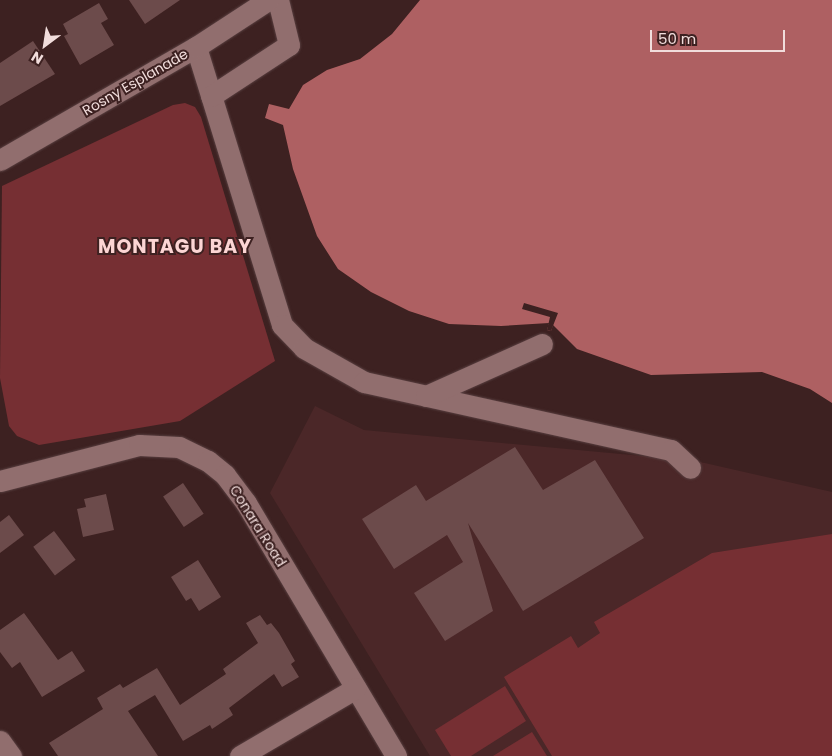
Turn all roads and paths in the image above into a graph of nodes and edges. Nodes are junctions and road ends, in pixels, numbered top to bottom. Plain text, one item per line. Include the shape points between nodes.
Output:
1 (268, 0) edge
2 (278, 0) edge
3 (196, 47) junction
4 (211, 96) junction
5 (0, 160) edge
6 (542, 344) dead end
7 (426, 396) junction
8 (690, 468) dead end
9 (0, 481) edge
10 (356, 688) junction
11 (0, 741) edge
12 (11, 756) edge
13 (240, 756) edge
14 (396, 756) edge

1 - 3 street, Rosny Esplanade
2 - 4 street via 289,45
3 - 4 street
3 - 5 street, Rosny Esplanade
4 - 7 street via 282,325 304,348 364,382
6 - 7 street
7 - 8 street via 671,450
9 - 10 street, Conara Road via 139,445 164,445 194,452 225,474 246,503
10 - 13 street
10 - 14 street, Conara Road
11 - 12 street

